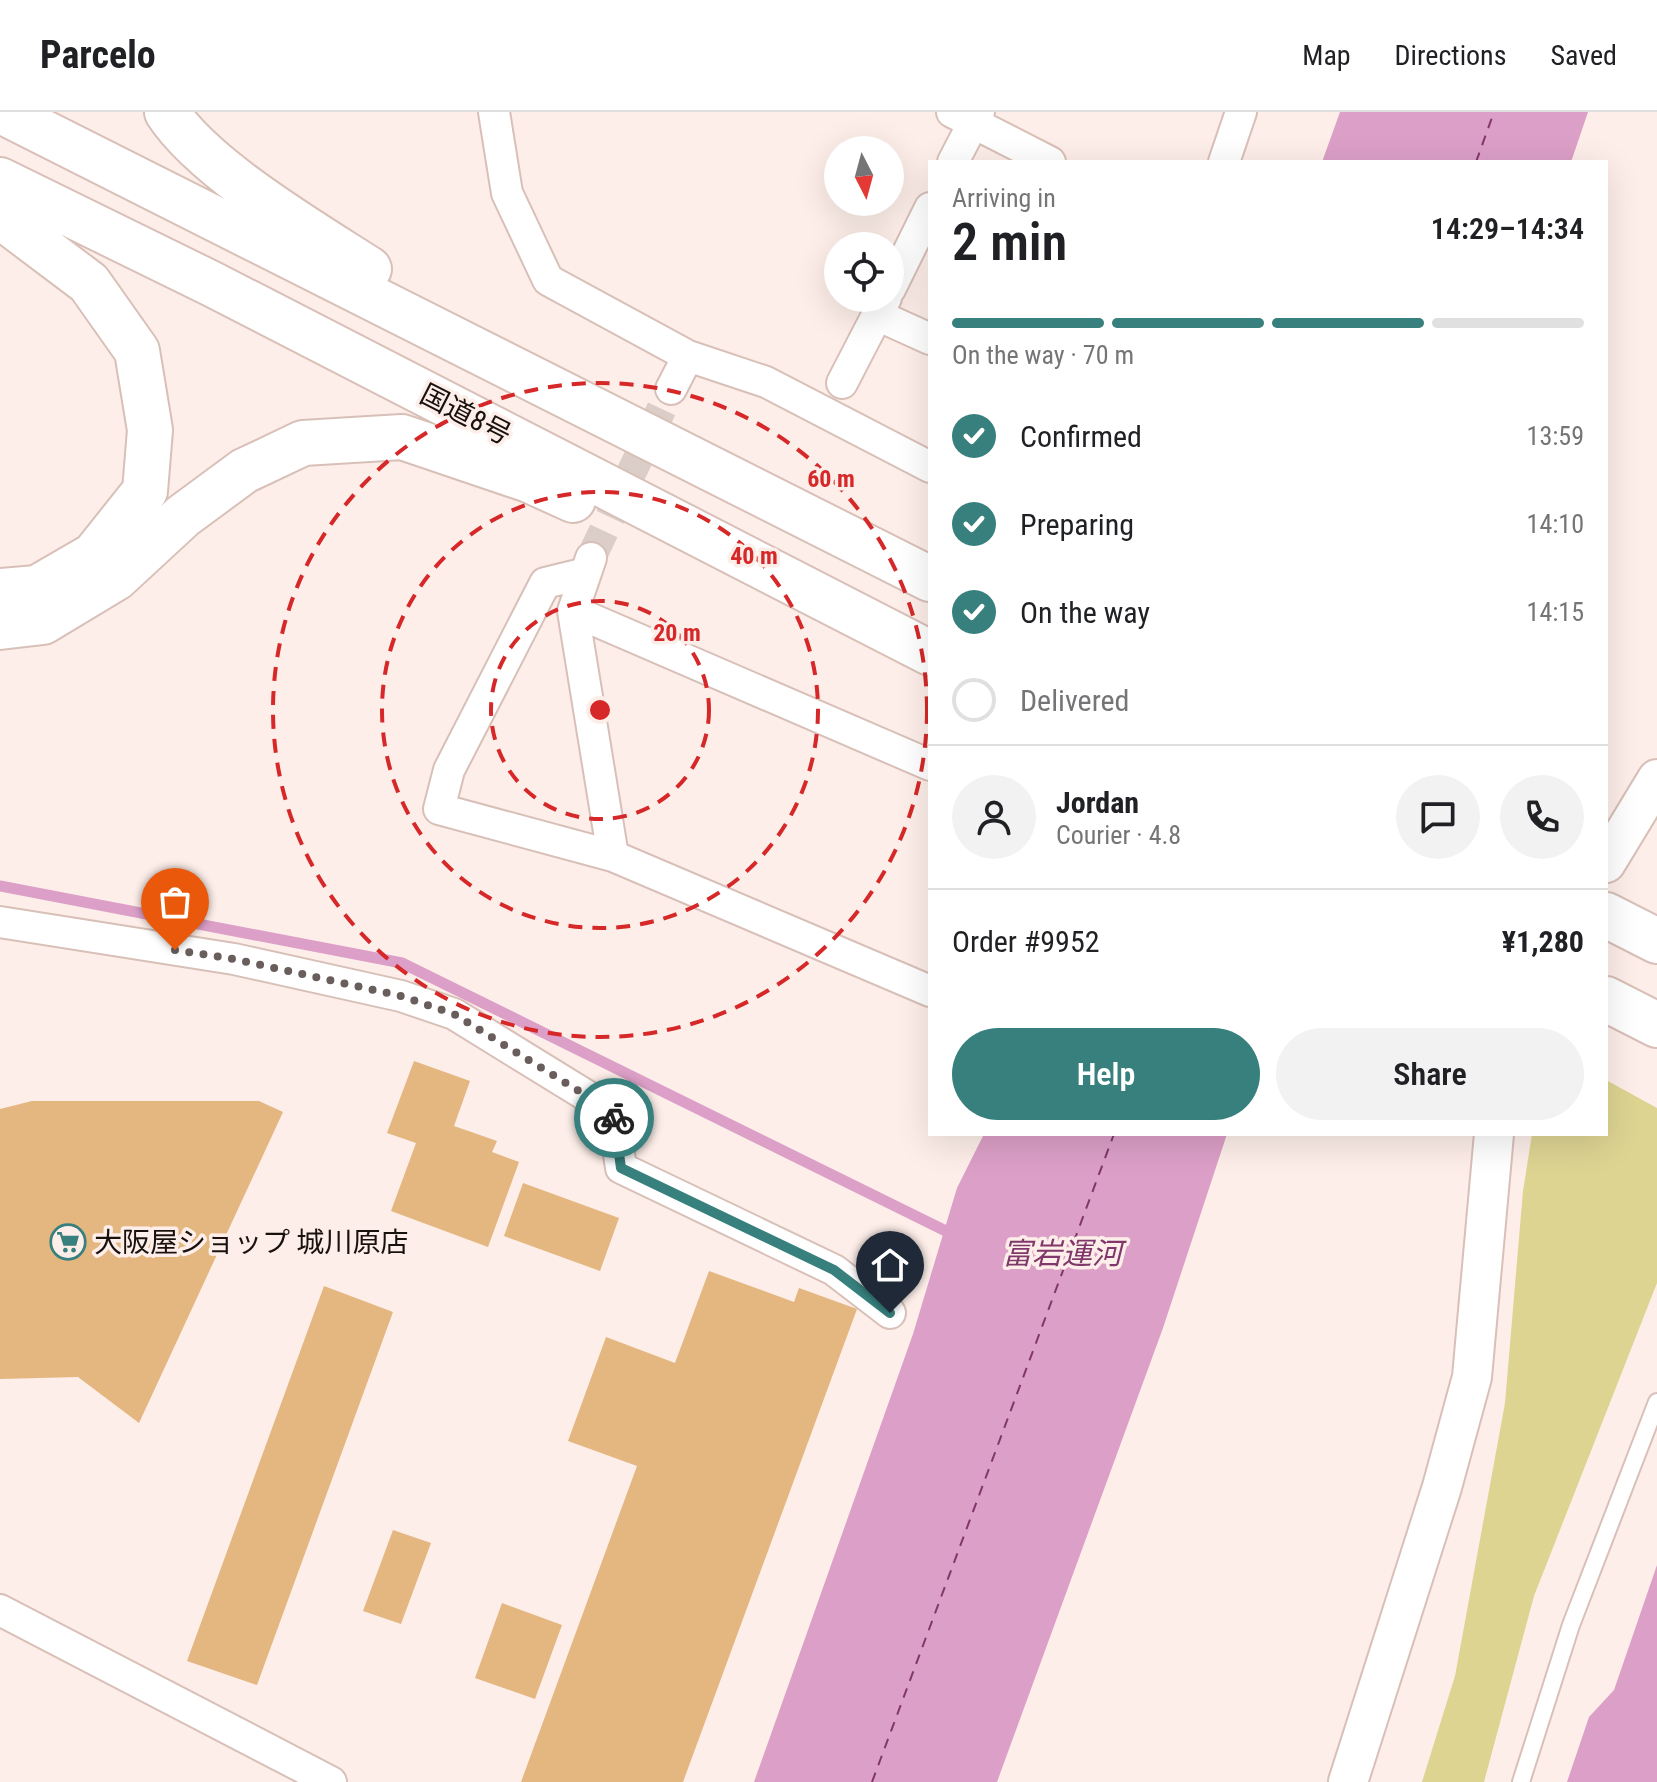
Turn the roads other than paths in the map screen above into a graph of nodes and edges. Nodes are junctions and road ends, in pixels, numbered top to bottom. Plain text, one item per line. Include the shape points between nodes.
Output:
1 (3, 112) edge
2 (167, 112) edge
3 (494, 112) edge
4 (1241, 112) edge
5 (967, 115) edge
6 (954, 160) edge
7 (1046, 160) edge
8 (1225, 160) edge
9 (0, 180) edge
10 (928, 212) edge
11 (0, 216) edge
12 (904, 261) edge
13 (878, 312) edge
14 (897, 312) edge
15 (928, 337) edge
16 (688, 356) junction
17 (842, 383) dead end
18 (671, 389) tunnel mouth
19 (574, 400) junction
20 (928, 466) edge
21 (928, 578) edge
22 (0, 591) edge
23 (573, 611) junction
24 (0, 627) edge
25 (928, 654) edge
26 (928, 654) edge
27 (928, 764) edge
28 (1657, 779) edge
29 (613, 856) junction
30 (1608, 860) edge
31 (1608, 916) edge
32 (0, 922) edge
33 (1657, 941) edge
34 (928, 990) edge
35 (1608, 1000) edge
36 (1657, 1025) edge
37 (1494, 1136) edge
38 (890, 1313) dead end
39 (1657, 1402) edge
40 (0, 1610) edge
41 (331, 1782) edge
42 (1348, 1782) edge
43 (1521, 1782) edge

1 - 19 highway
2 - 19 highway via 181,133 285,215
3 - 16 street via 507,193 548,280
4 - 8 street
5 - 6 street
5 - 7 street
9 - 25 highway, 国道8号
10 - 12 street
11 - 22 highway via 89,283 137,351 150,430 145,491 94,555 37,588
13 - 17 street
14 - 15 street
16 - 18 street
16 - 20 street via 766,382
19 - 21 highway
23 - 27 street
23 - 29 street
23 - 29 street via 589,565 545,583 449,770 439,809
24 - 26 highway via 43,622 116,578 183,516 255,465 303,443 402,437 529,480 812,613
28 - 30 street
29 - 34 street
31 - 33 highway
32 - 38 street via 234,959 401,996 454,1014 613,1112 621,1168 834,1270
35 - 36 highway
37 - 42 street via 1472,1377
39 - 43 lane via 1571,1625
40 - 41 street

